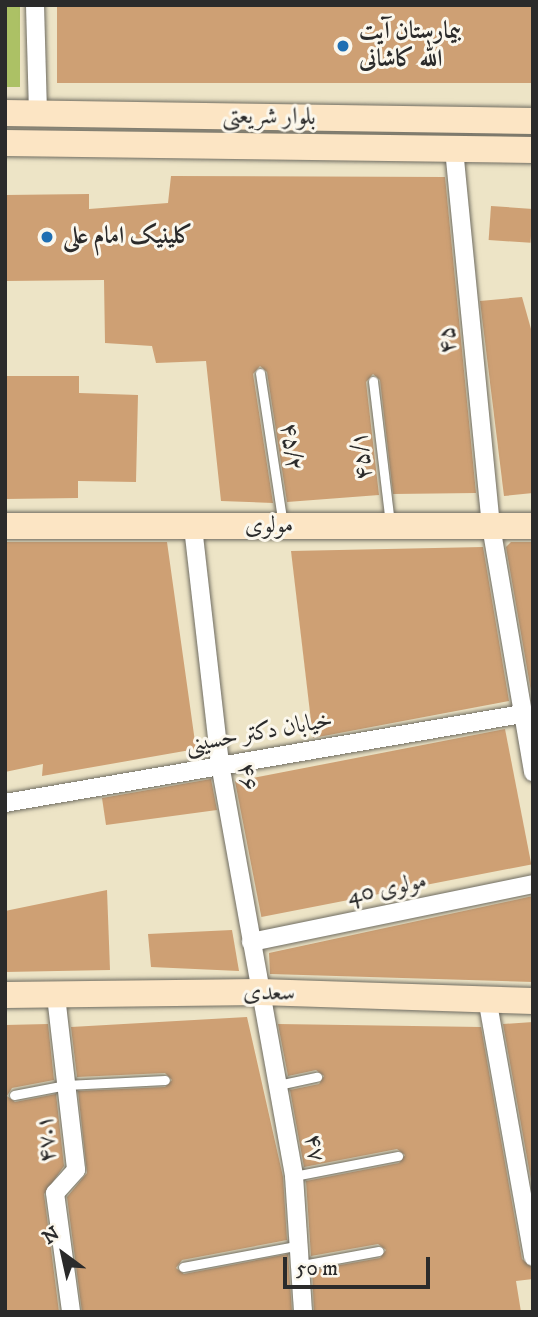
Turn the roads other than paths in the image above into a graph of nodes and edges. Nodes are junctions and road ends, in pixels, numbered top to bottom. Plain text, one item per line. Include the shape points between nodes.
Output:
1 (35, 5) edge
2 (5, 113) edge
3 (38, 113) junction
4 (533, 121) edge
5 (5, 142) edge
6 (454, 149) junction
7 (533, 150) edge
8 (260, 373) dead end
9 (373, 381) dead end
10 (5, 526) edge
11 (283, 526) junction
12 (390, 526) junction
13 (491, 526) junction
14 (533, 526) edge
15 (193, 527) junction
16 (522, 713) junction
17 (220, 764) junction
18 (533, 772) edge
19 (5, 803) edge
20 (533, 884) edge
21 (251, 942) junction
22 (260, 992) junction
23 (5, 995) edge
24 (57, 996) junction
25 (487, 998) junction
26 (533, 1001) edge
27 (317, 1077) dead end
28 (165, 1080) dead end
29 (66, 1085) junction
30 (278, 1085) junction
31 (14, 1095) dead end
32 (398, 1156) dead end
33 (294, 1176) junction
34 (302, 1245) junction
35 (379, 1251) dead end
36 (533, 1257) edge
37 (183, 1266) dead end
38 (295, 1266) junction
39 (71, 1312) edge
40 (303, 1312) edge

1 - 3 street
2 - 3 main road, بلوار شریعتی
3 - 4 main road, بلوار شریعتی
5 - 6 main road, بلوار شریعتی
6 - 7 main road, بلوار شریعتی
6 - 13 street, ۴۵
8 - 11 lane, ۴۵/۲
9 - 12 lane, ۴۵/۱
10 - 15 main road, مولوی
11 - 12 main road, مولوی
11 - 15 main road, مولوی
12 - 13 main road, مولوی
13 - 14 main road, مولوی
13 - 16 street, ۴۵
15 - 17 street, ۴۶
16 - 17 street, خیابان دکتر حسینی
16 - 18 street, ۴۵
17 - 19 street, خیابان دکتر حسینی
17 - 21 street, ۴۶
20 - 21 street, مولوی 40
21 - 22 street, ۴۶
22 - 24 main road, سعدی
22 - 25 main road, سعدی
22 - 30 street, ۴۷
23 - 24 main road, سعدی
24 - 29 street, ۴۷.۱
25 - 26 main road, سعدی
25 - 36 street
27 - 30 lane
28 - 29 lane
29 - 31 lane
29 - 39 street, ۴۷.۱ via 76,1170 55,1193
30 - 33 street, ۴۷
32 - 33 lane
33 - 34 street, ۴۷
34 - 37 lane
34 - 38 street, ۴۷
35 - 38 lane
38 - 40 street, ۴۷

